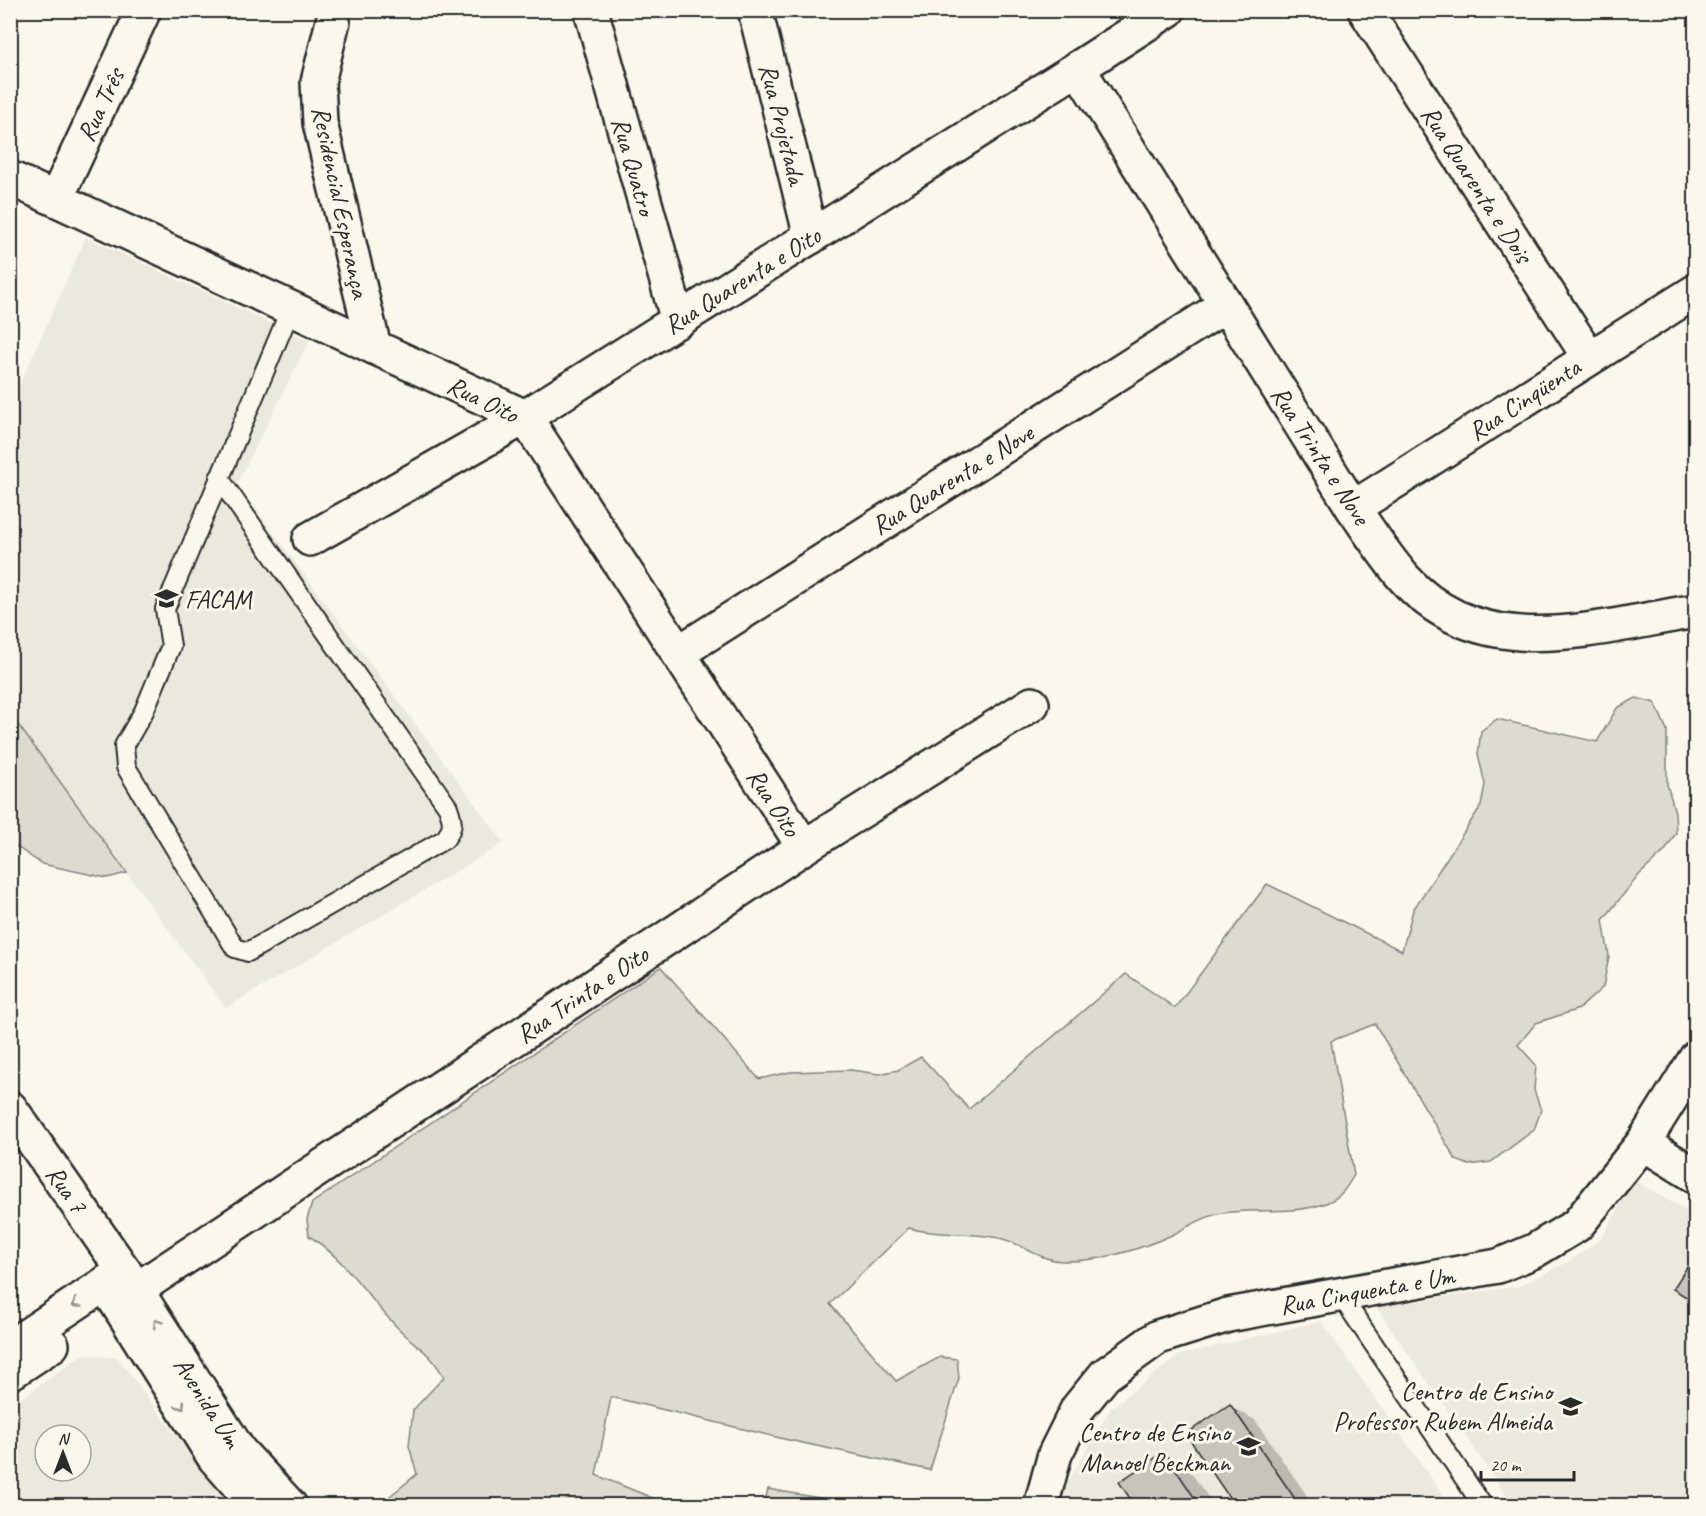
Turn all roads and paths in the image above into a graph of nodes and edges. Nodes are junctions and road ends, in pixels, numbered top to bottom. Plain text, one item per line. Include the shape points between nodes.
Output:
1 (144, 10) edge
2 (591, 10) edge
3 (754, 10) edge
4 (1168, 10) edge
5 (1365, 10) edge
6 (333, 21) dead end
7 (1077, 68) junction
8 (10, 178) edge
9 (56, 199) junction
10 (811, 237) junction
11 (1695, 291) edge
12 (1226, 305) junction
13 (291, 308) junction
14 (678, 321) junction
15 (374, 347) junction
16 (1589, 357) junction
17 (525, 417) junction
18 (219, 478) junction
19 (1353, 508) junction
20 (310, 538) dead end
21 (1695, 611) edge
22 (678, 653) junction
23 (1032, 704) dead end
24 (804, 847) junction
25 (1695, 1058) edge
26 (10, 1108) edge
27 (1643, 1143) junction
28 (1695, 1176) edge
29 (120, 1287) junction
30 (1341, 1296) junction
31 (10, 1347) edge
32 (10, 1373) edge
33 (257, 1506) edge
34 (290, 1506) edge
35 (1041, 1506) edge
36 (1483, 1506) edge

1 - 9 street, Rua Três
2 - 14 street, Rua Quatro
3 - 10 street, Rua Projetada
4 - 7 street, Rua Quarenta e Oito
5 - 16 street, Rua Quarenta e Dois
6 - 15 street, Residencial Esperança via 318,82 320,123
7 - 10 street, Rua Quarenta e Oito
7 - 12 street, Rua Trinta e Nove
8 - 9 street, Rua Oito
9 - 13 street, Rua Oito
10 - 14 street, Rua Quarenta e Oito
11 - 16 street, Rua Cinqüenta
12 - 19 street, Rua Trinta e Nove
12 - 22 street, Rua Quarenta e Nove
13 - 15 street, Rua Oito
13 - 18 lane
14 - 17 street, Rua Quarenta e Oito
15 - 17 street, Rua Oito
16 - 19 street, Rua Cinqüenta
17 - 20 street, Rua Quarenta e Oito
17 - 22 street, Rua Oito
18 - 18 lane via 448,807 453,820 452,831 445,839 248,952 235,948 123,756 124,746 144,711 171,646 165,609
19 - 21 street, Rua Trinta e Nove via 1404,578 1422,596 1460,620 1483,629 1531,635 1561,633
22 - 24 street, Rua Oito
23 - 24 street, Rua Trinta e Oito
24 - 29 street, Rua Trinta e Oito
25 - 27 street, Rua Cinquenta e Um
26 - 29 street, Rua 7
27 - 28 street
27 - 30 street, Rua Cinquenta e Um via 1577,1225 1534,1251 1498,1266
29 -> 31 street
29 - 32 street
29 -> 33 street, Avenida Um via 213,1457
34 -> 29 street, Avenida Um via 239,1451
30 - 35 street, Rua Cinquenta e Um via 1228,1315 1158,1337 1105,1376 1078,1408 1055,1454
30 - 36 lane

